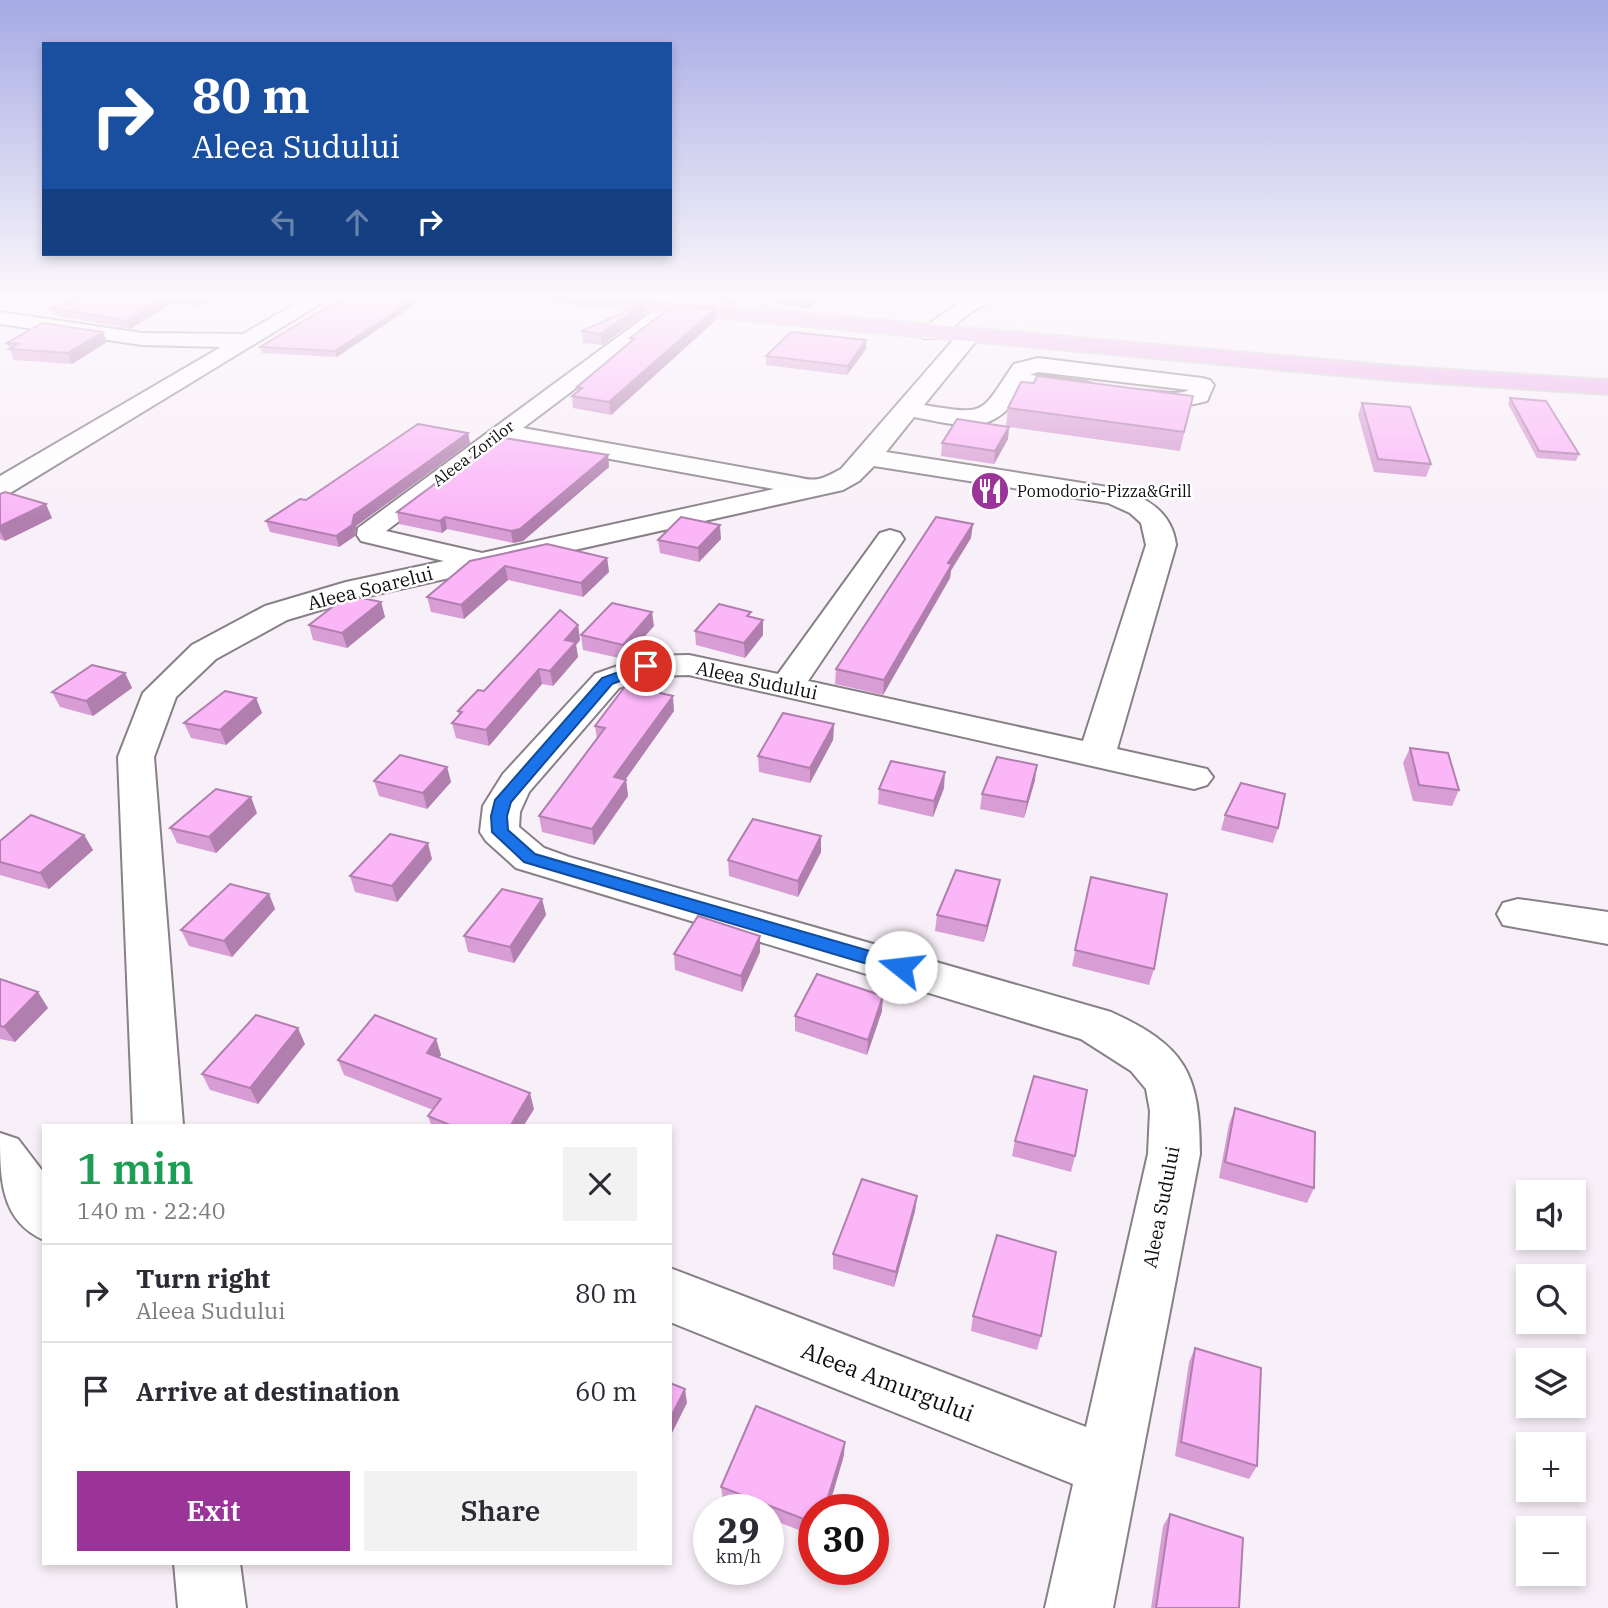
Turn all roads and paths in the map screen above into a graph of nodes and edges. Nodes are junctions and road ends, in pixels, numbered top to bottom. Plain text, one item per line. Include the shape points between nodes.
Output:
1 (196, 371) edge
2 (584, 371) edge
3 (939, 371) edge
4 (1022, 371) edge
5 (1088, 371) edge
6 (1203, 371) edge
7 (1381, 371) edge
8 (1606, 389) edge
9 (907, 409) junction
10 (502, 432) junction
11 (869, 457) junction
12 (0, 487) edge
13 (814, 488) junction
14 (890, 539) dead end
15 (481, 560) junction
16 (787, 687) junction
17 (1097, 756) junction
18 (1194, 777) dead end
19 (1518, 914) dead end
20 (1608, 928) edge
21 (148, 1113) edge
22 (15, 1160) edge
23 (42, 1212) edge
24 (672, 1296) edge
25 (1106, 1466) junction
26 (207, 1565) edge
27 (212, 1608) edge
28 (1079, 1608) edge

1 - 12 street
2 - 10 street, Aleea Zorilor
3 - 9 street, Aleea Soarelui
4 - 9 street via 998,409 981,418
5 - 6 street via 1202,385
7 - 8 main road
9 - 11 street, Aleea Soarelui
10 - 13 street
10 - 15 street, Aleea Zorilor via 372,528 371,535 382,539
11 - 13 street, Aleea Soarelui via 850,475
11 - 17 street via 1114,496 1148,511 1157,522 1161,545
13 - 15 street, Aleea Soarelui
14 - 16 street
15 - 21 street, Aleea Soarelui via 276,613 204,652 160,693 136,757
16 - 17 street, Aleea Sudului
16 - 25 street, Aleea Sudului via 666,664 635,669 607,681 503,800 500,832 513,846 542,863 1095,1025 1131,1041 1154,1064 1171,1088 1174,1153
17 - 18 street, Aleea Sudului
19 - 20 street
22 - 23 street
24 - 25 street, Aleea Amurgului
25 - 28 street, Aleea Sudului
26 - 27 street

